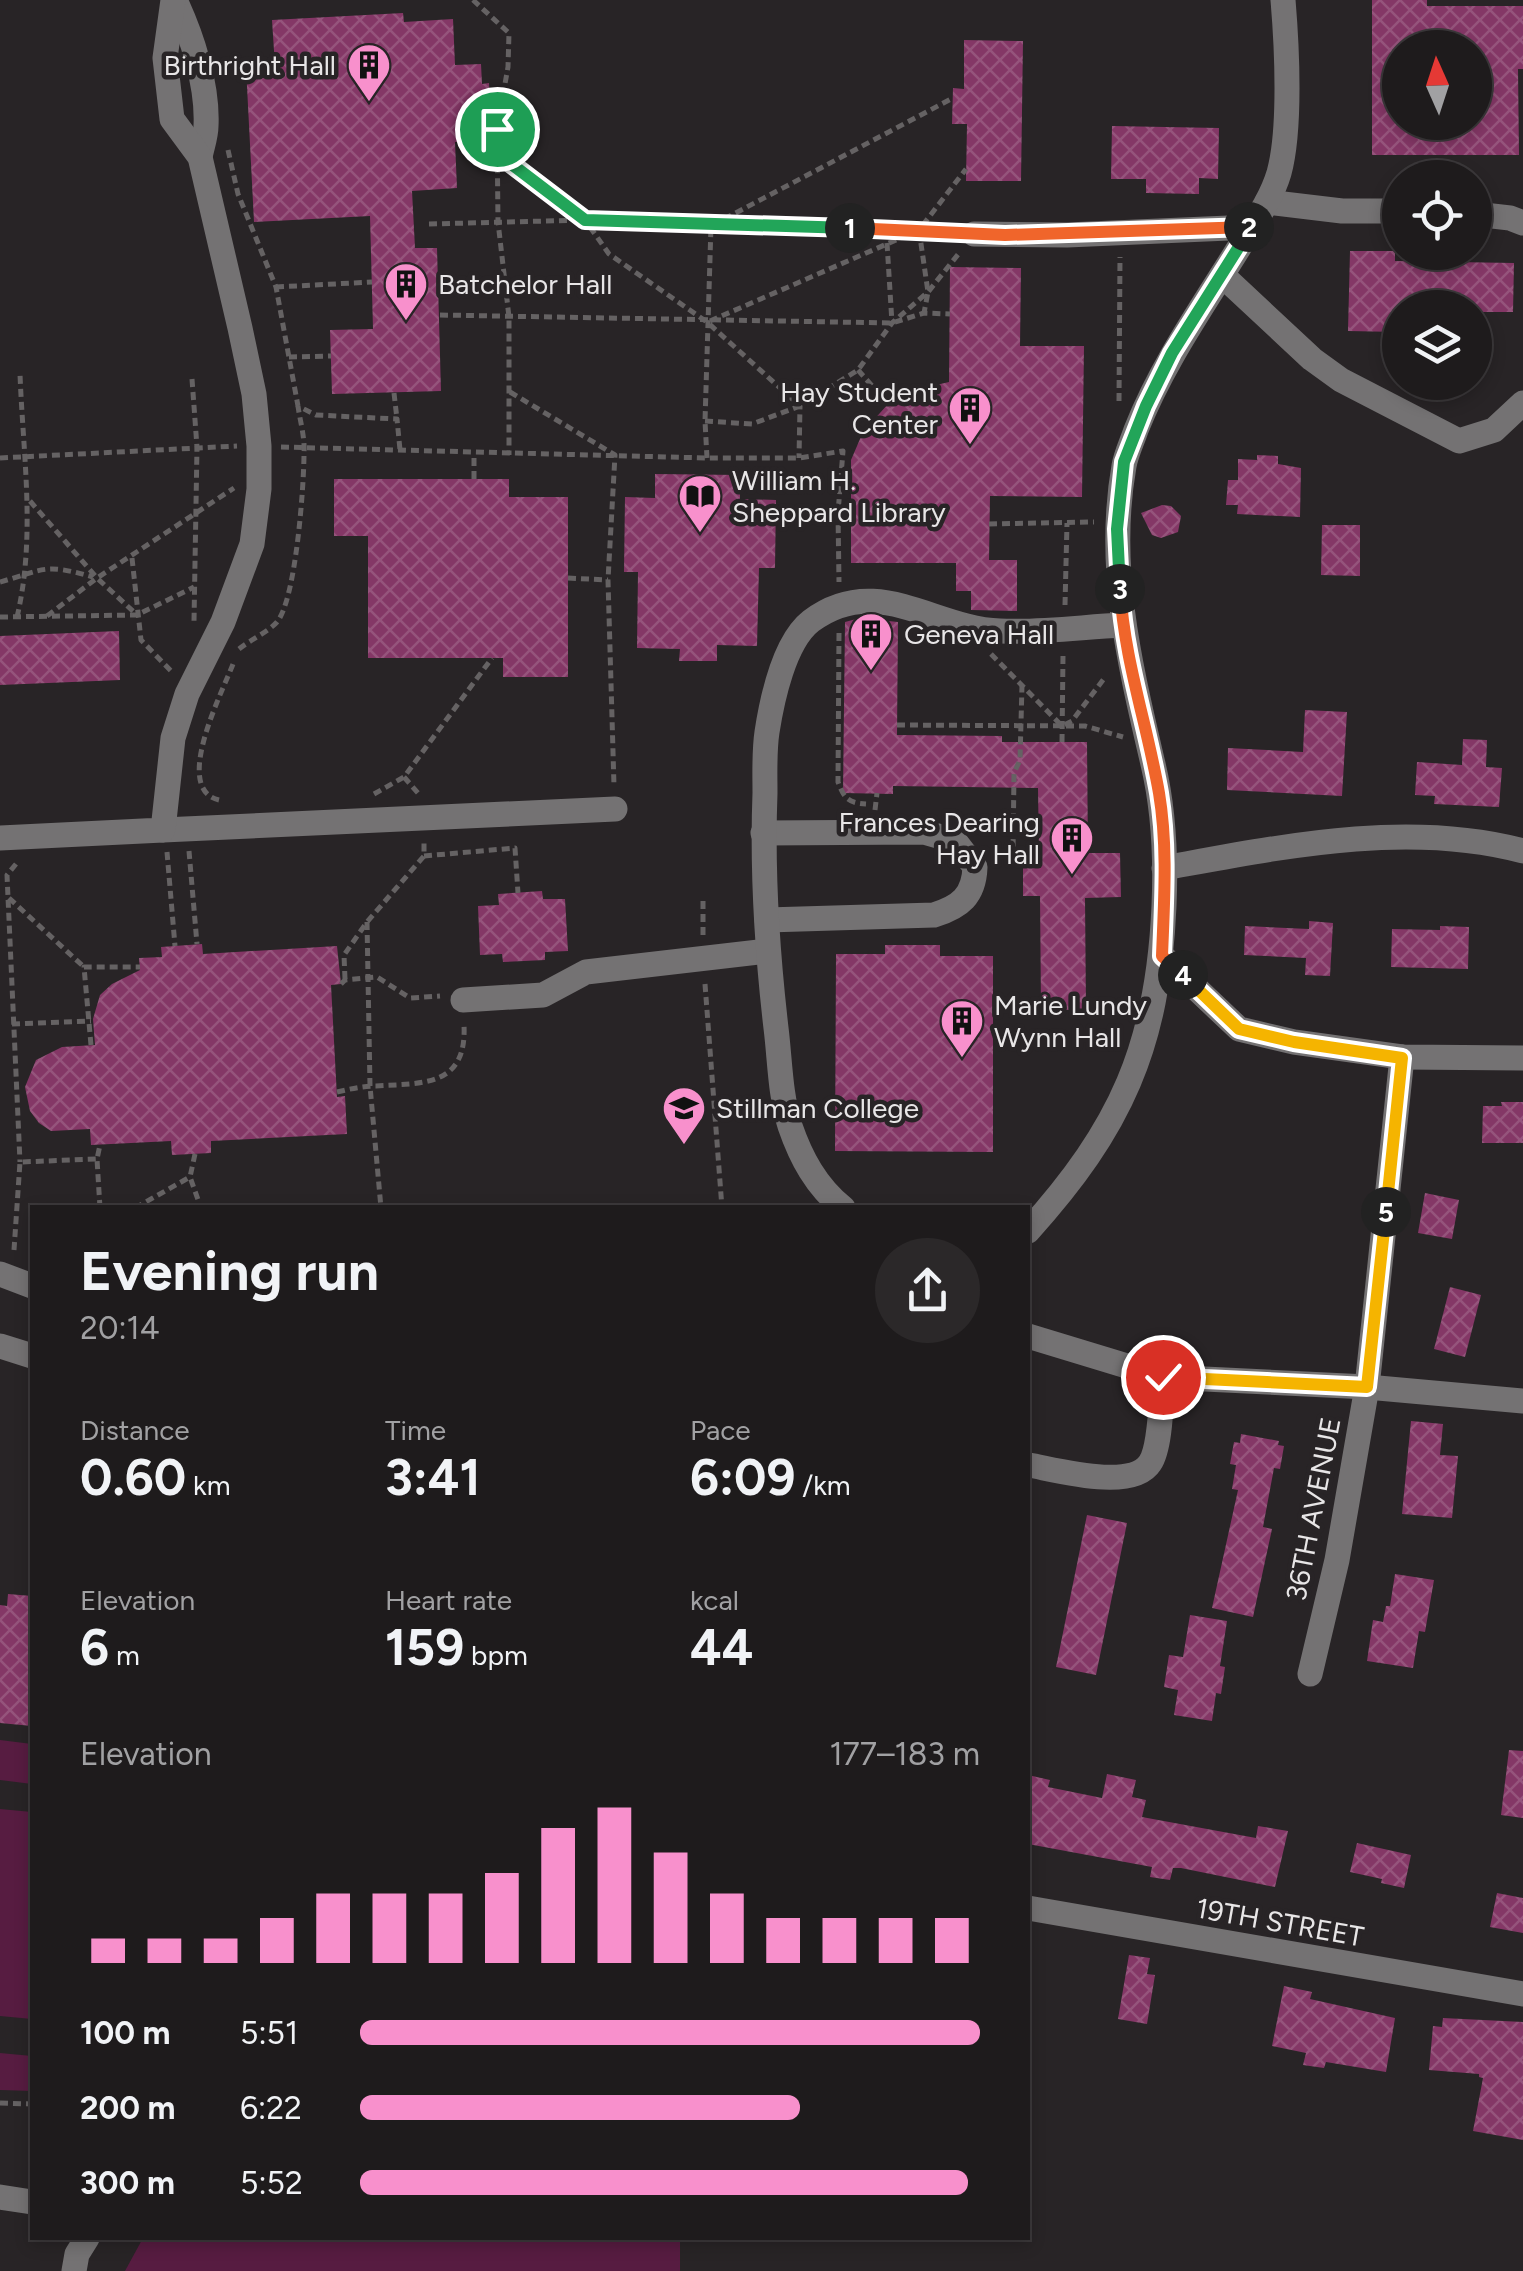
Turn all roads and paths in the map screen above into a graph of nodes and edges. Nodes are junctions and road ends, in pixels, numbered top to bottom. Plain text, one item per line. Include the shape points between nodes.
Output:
1 (174, 0) edge
2 (474, 0) edge
3 (1283, 0) edge
4 (952, 98) dead end
5 (226, 143) dead end
6 (497, 153) junction
7 (966, 169) dead end
8 (1266, 202) junction
9 (1382, 211) edge
10 (1492, 216) edge
11 (585, 220) junction
12 (498, 222) junction
13 (1523, 222) edge
14 (429, 224) dead end
15 (711, 226) junction
16 (1252, 226) junction
17 (919, 230) junction
18 (1120, 232) junction
19 (974, 234) junction
20 (887, 243) junction
21 (1222, 275) junction
22 (372, 282) dead end
23 (276, 286) junction
24 (928, 292) junction
25 (924, 314) junction
26 (950, 314) dead end
27 (440, 315) dead end
28 (509, 318) junction
29 (707, 322) junction
30 (892, 323) junction
31 (331, 356) dead end
32 (288, 357) junction
33 (858, 370) junction
34 (20, 374) dead end
35 (192, 379) dead end
36 (510, 392) junction
37 (394, 393) dead end
38 (1523, 403) edge
39 (888, 404) dead end
40 (1119, 405) dead end
41 (298, 406) junction
42 (800, 406) junction
43 (397, 419) junction
44 (705, 421) junction
45 (196, 446) junction
46 (248, 446) dead end
47 (278, 447) dead end
48 (304, 448) junction
49 (400, 450) junction
50 (474, 453) junction
51 (509, 454) junction
52 (615, 455) junction
53 (0, 458) edge
54 (23, 458) junction
55 (707, 458) junction
56 (258, 471) junction
57 (474, 479) dead end
58 (28, 499) junction
59 (193, 516) junction
60 (1097, 522) dead end
61 (990, 524) dead end
62 (132, 558) junction
63 (27, 575) junction
64 (97, 578) junction
65 (568, 578) dead end
66 (608, 580) junction
67 (0, 582) edge
68 (194, 587) junction
69 (137, 615) junction
70 (47, 616) junction
71 (17, 617) junction
72 (0, 618) edge
73 (960, 624) junction
74 (1122, 625) junction
75 (194, 636) dead end
76 (492, 658) dead end
77 (1108, 674) dead end
78 (182, 683) dead end
79 (1022, 685) junction
80 (897, 726) dead end
81 (1022, 726) junction
82 (1062, 726) junction
83 (1126, 737) dead end
84 (404, 776) junction
85 (359, 797) dead end
86 (421, 799) dead end
87 (233, 800) dead end
88 (615, 810) joint
89 (163, 830) junction
90 (763, 833) junction
91 (424, 836) dead end
92 (0, 838) edge
93 (202, 846) dead end
94 (189, 848) junction
95 (1523, 851) edge
96 (1014, 854) dead end
97 (424, 856) junction
98 (28, 859) dead end
99 (1164, 868) junction
100 (518, 892) dead end
101 (7, 896) junction
102 (703, 898) dead end
103 (766, 920) junction
104 (368, 922) junction
105 (197, 944) dead end
106 (175, 946) dead end
107 (702, 946) dead end
108 (767, 952) junction
109 (1162, 956) junction
110 (84, 967) junction
111 (140, 968) dead end
112 (704, 971) dead end
113 (368, 978) junction
114 (463, 1000) junction
115 (90, 1020) junction
116 (12, 1024) junction
117 (91, 1046) dead end
118 (1402, 1058) junction
119 (1523, 1058) edge
120 (370, 1086) junction
121 (337, 1092) dead end
122 (100, 1145) dead end
123 (195, 1154) dead end
124 (98, 1159) junction
125 (20, 1162) junction
126 (190, 1177) junction
127 (100, 1205) edge
128 (140, 1205) edge
129 (200, 1205) edge
130 (381, 1205) edge
131 (722, 1205) edge
132 (840, 1205) edge
133 (1030, 1229) edge
134 (0, 1274) edge
135 (29, 1274) edge
136 (1030, 1337) edge
137 (0, 1346) edge
138 (30, 1355) edge
139 (1163, 1377) junction
140 (1367, 1387) junction
141 (1523, 1402) edge
142 (1030, 1465) edge
143 (1310, 1674) dead end
144 (1030, 1908) edge
145 (1523, 1994) edge
146 (0, 2103) edge
147 (30, 2104) edge
148 (0, 2198) edge
149 (30, 2202) edge
150 (86, 2240) edge
151 (74, 2271) edge

1 - 56 street via 166,58 172,119 200,158 254,394
2 - 6 path via 509,32
3 - 8 street via 1284,120 1279,172
4 - 15 path
5 - 23 path via 238,194
6 - 11 path
6 - 12 path
7 - 17 path
8 - 9 street
8 - 16 street
10 - 13 street
11 - 12 path
11 - 15 path
11 - 29 path via 608,254
12 - 14 path
12 - 28 path
15 - 17 path
15 - 29 path
16 - 18 street
16 - 21 street
17 - 19 path
17 - 20 path
17 - 24 path
18 - 19 street
18 - 40 path
19 - 24 path
20 - 29 path
20 - 30 path
21 - 38 street via 1341,380 1459,441 1494,430
21 - 74 street via 1172,353 1124,462 1117,529
22 - 23 path
23 - 32 path
24 - 25 path
24 - 30 path
25 - 26 path
25 - 30 path
27 - 28 path
28 - 29 path
28 - 36 path
29 - 30 path
29 - 42 path
29 - 44 path
30 - 33 path
31 - 32 path
32 - 41 path
33 - 39 path
33 - 42 path
34 - 54 path
35 - 45 path
36 - 51 path
36 - 52 path
37 - 43 path
41 - 43 path via 316,416
41 - 48 path
42 - 44 path via 752,424
42 - 55 path via 800,458
43 - 49 path
44 - 55 path
45 - 46 path
45 - 54 path
45 - 59 path
47 - 48 path
48 - 49 path
48 - 87 path via 285,603 278,621 239,648 198,764 205,794
49 - 50 path
50 - 51 path
50 - 57 path
51 - 52 path
52 - 55 path
52 - 66 path
53 - 54 path
54 - 58 path
56 - 59 path
56 - 89 street via 252,544 173,738
58 - 63 path
58 - 64 path
59 - 62 path
59 - 68 path
60 - 61 path
62 - 64 path
62 - 69 path
63 - 64 path via 56,567
63 - 67 path
63 - 71 path
64 - 69 path
64 - 70 path
65 - 66 path
66 - 88 path
68 - 69 path
68 - 75 path
69 - 70 path
69 - 78 path via 141,640
70 - 71 path
71 - 72 path
73 - 74 street via 998,631
73 - 79 path
73 - 90 street via 878,599 834,608 808,623 776,684 766,735
74 - 99 street via 1160,796
76 - 84 path
77 - 82 path
79 - 81 path
79 - 82 path
80 - 81 path
81 - 82 path
81 - 96 path via 1014,773
82 - 83 path
84 - 85 path
84 - 86 path
88 - 89 street
89 - 92 street
90 - 103 street
90 - 103 street via 924,832 955,841 975,867 965,900 934,915
91 - 97 path
93 - 94 path
94 - 105 path
94 - 106 path via 166,849
95 - 99 street via 1448,838 1357,839
97 - 100 path via 515,848
97 - 104 path
98 - 101 path via 12,866
99 - 109 street
101 - 110 path
101 - 116 path
102 - 107 path
103 - 108 street
104 - 113 path
104 - 113 path via 344,955 343,982
108 - 114 street via 586,972 543,995
108 - 132 street via 790,1123 808,1168
109 - 118 street via 1239,1029
109 - 133 street via 1152,1019 1131,1080 1102,1136
110 - 111 path
110 - 115 path
112 - 131 path
113 - 114 path via 410,998 458,994
113 - 120 path
114 - 120 path via 463,1052 444,1077
115 - 116 path
115 - 117 path
116 - 125 path
118 - 119 street
118 - 140 street, 36TH AVENUE
120 - 121 path
120 - 130 path
122 - 124 path
123 - 126 path
124 - 125 path
124 - 127 path
125 - 135 path via 12,1249
126 - 128 path
126 - 129 path
134 - 135 street
136 - 139 street
137 - 138 street
139 - 140 street
139 - 142 street via 1150,1464 1136,1476
140 - 141 street
140 - 143 street, 36TH AVENUE
144 - 145 street, 19TH STREET
146 - 147 path
148 - 149 street
150 - 151 street

